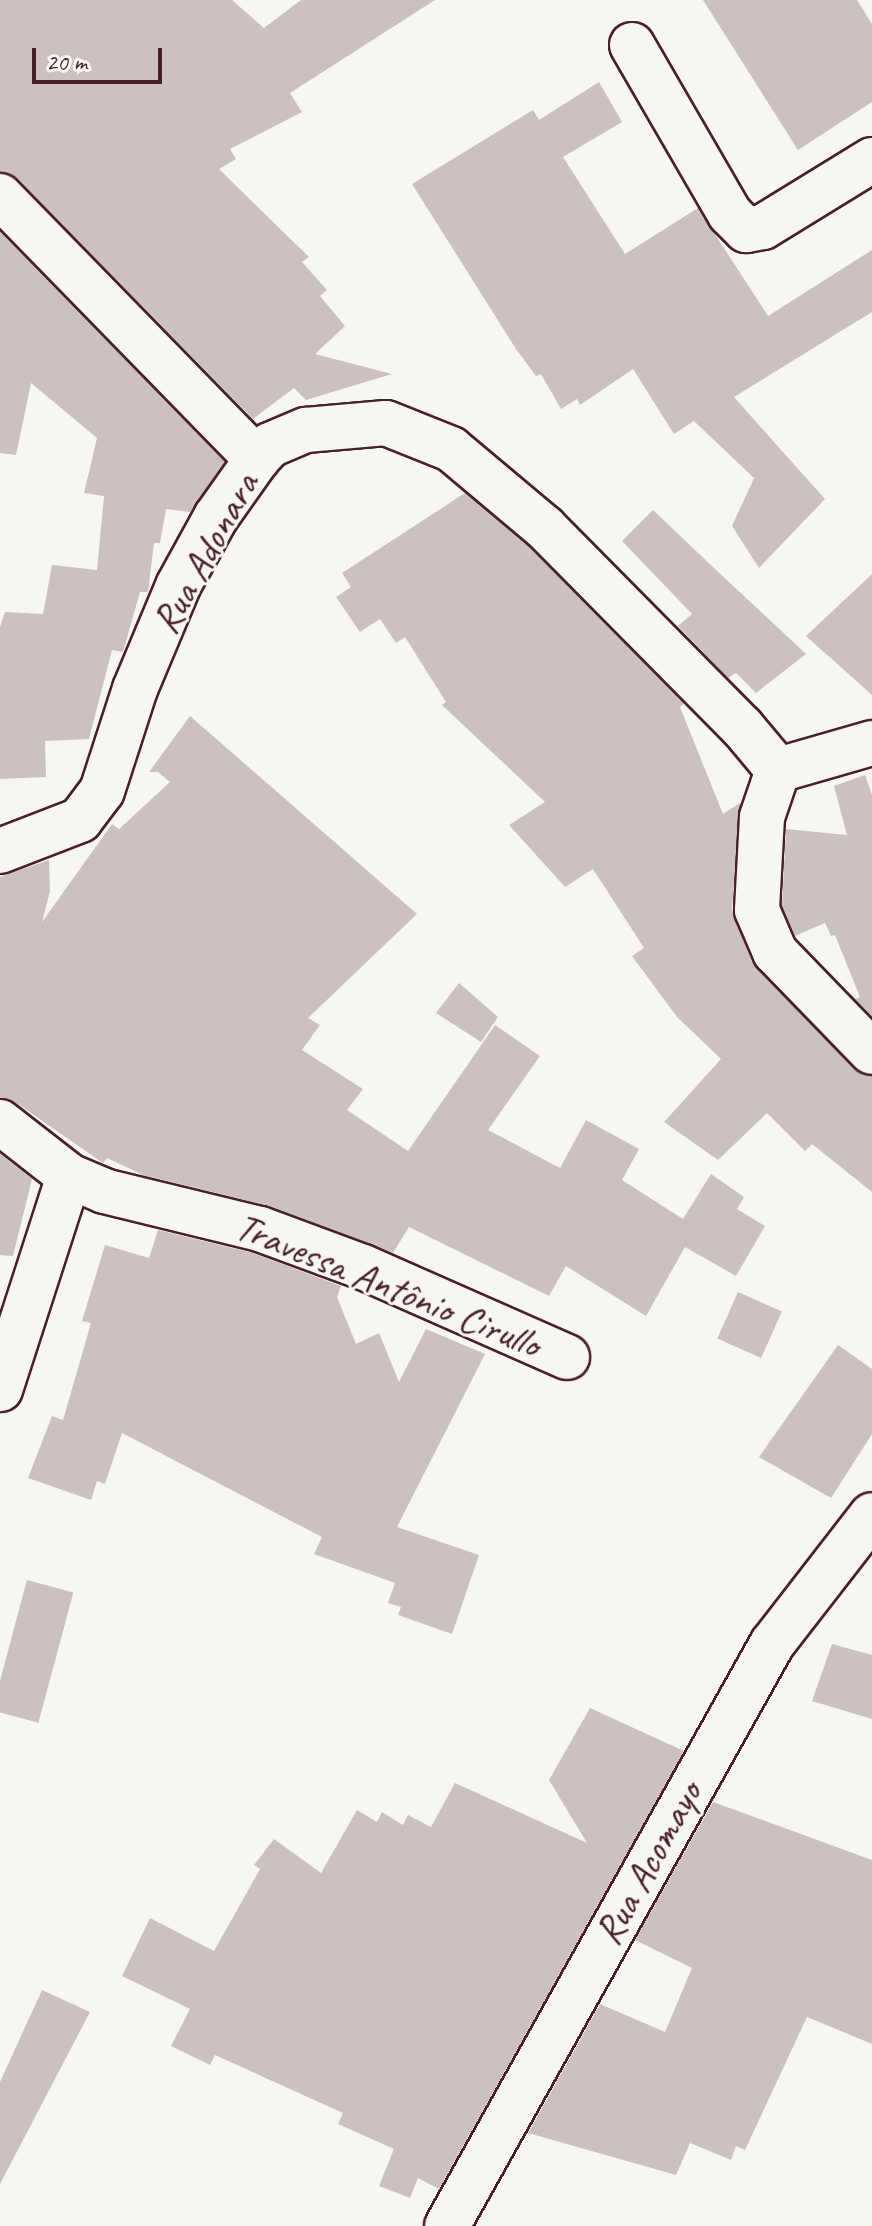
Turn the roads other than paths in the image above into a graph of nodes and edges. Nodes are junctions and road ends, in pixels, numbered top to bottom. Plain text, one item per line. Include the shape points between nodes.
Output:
1 (632, 45) dead end
2 (872, 160) edge
3 (0, 196) edge
4 (257, 459) junction
5 (872, 743) edge
6 (778, 770) junction
7 (0, 851) edge
8 (872, 1052) edge
9 (0, 1122) edge
10 (69, 1176) junction
11 (9, 1338) edge
12 (567, 1357) dead end
13 (0, 1389) edge
14 (872, 1515) edge
15 (447, 2226) edge

1 - 2 street via 730,214 746,230 763,227
3 - 4 street
4 - 6 street, Rua Adonara via 270,445 306,430 353,422 411,428 451,449 545,528
4 - 7 street, Rua Adonara via 216,517 178,586 135,689 102,791 80,820
5 - 6 street
6 - 8 street via 762,817 757,910 775,952
9 - 10 street, Travessa Antônio Cirullo
10 - 11 street
10 - 12 street, Travessa Antônio Cirullo via 104,1191 260,1229 363,1267
11 - 13 street
14 - 15 street, Rua Acomayo via 772,1644

